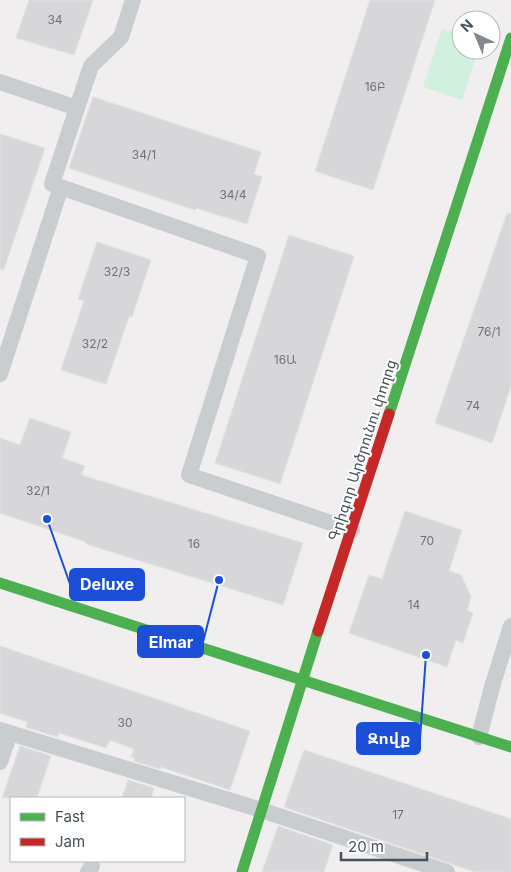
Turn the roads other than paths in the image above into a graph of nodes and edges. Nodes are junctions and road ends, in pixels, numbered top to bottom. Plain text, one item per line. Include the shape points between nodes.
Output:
1 (133, 0) edge
2 (511, 38) edge
3 (0, 82) edge
4 (77, 108) junction
5 (61, 187) junction
6 (0, 374) edge
7 (352, 530) junction
8 (0, 583) edge
9 (511, 626) edge
10 (303, 679) junction
11 (5, 731) edge
12 (479, 736) junction
13 (511, 747) edge
14 (0, 762) edge
15 (261, 810) junction
16 (242, 872) edge
17 (446, 872) edge

1 - 4 lane via 121,37 91,66
2 - 7 street, Գրիգոր Արծրունու փողոց
3 - 4 lane
4 - 5 lane via 52,184
5 - 6 lane
5 - 7 lane via 258,256 189,475
7 - 10 street, Գրիգոր Արծրունու փողոց
8 - 10 street
9 - 12 lane
10 - 12 street
10 - 15 street, Գրիգոր Արծրունու փողոց
11 - 14 lane
11 - 15 lane
12 - 13 street
15 - 16 street, Գրիգոր Արծրունու փողոց
15 - 17 lane

